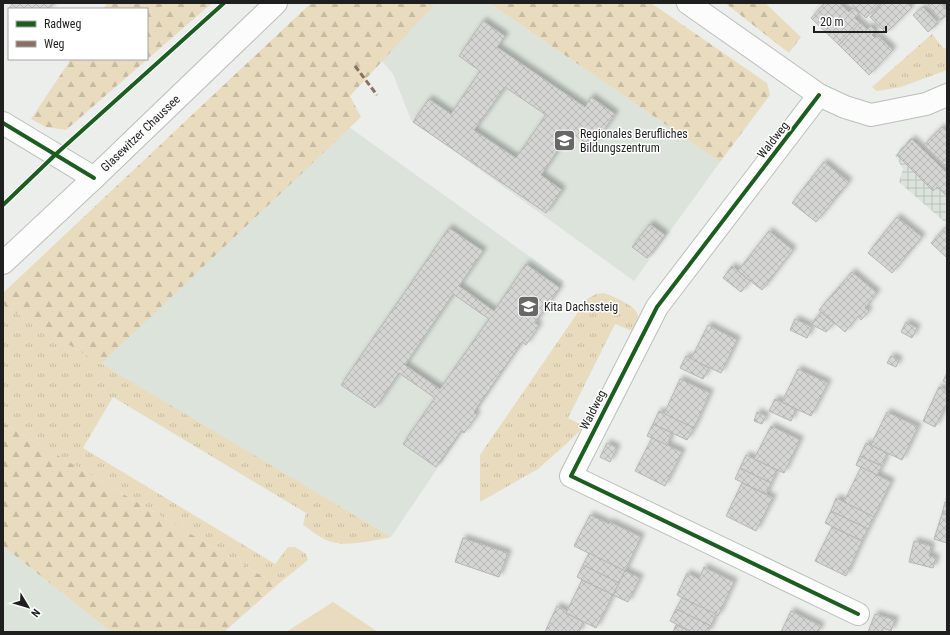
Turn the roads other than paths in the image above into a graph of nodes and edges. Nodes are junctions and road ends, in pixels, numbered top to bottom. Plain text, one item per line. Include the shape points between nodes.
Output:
1 (276, 3) edge
2 (688, 3) edge
3 (947, 95) edge
4 (819, 96) junction
5 (3, 123) edge
6 (94, 178) junction
7 (3, 262) edge
8 (858, 614) dead end

1 - 6 street, Glasewitzer Chaussee
2 - 4 street
3 - 4 street via 926,104 871,115
4 - 8 street, Waldweg via 657,307 571,476
5 - 6 street
6 - 7 street, Glasewitzer Chaussee

